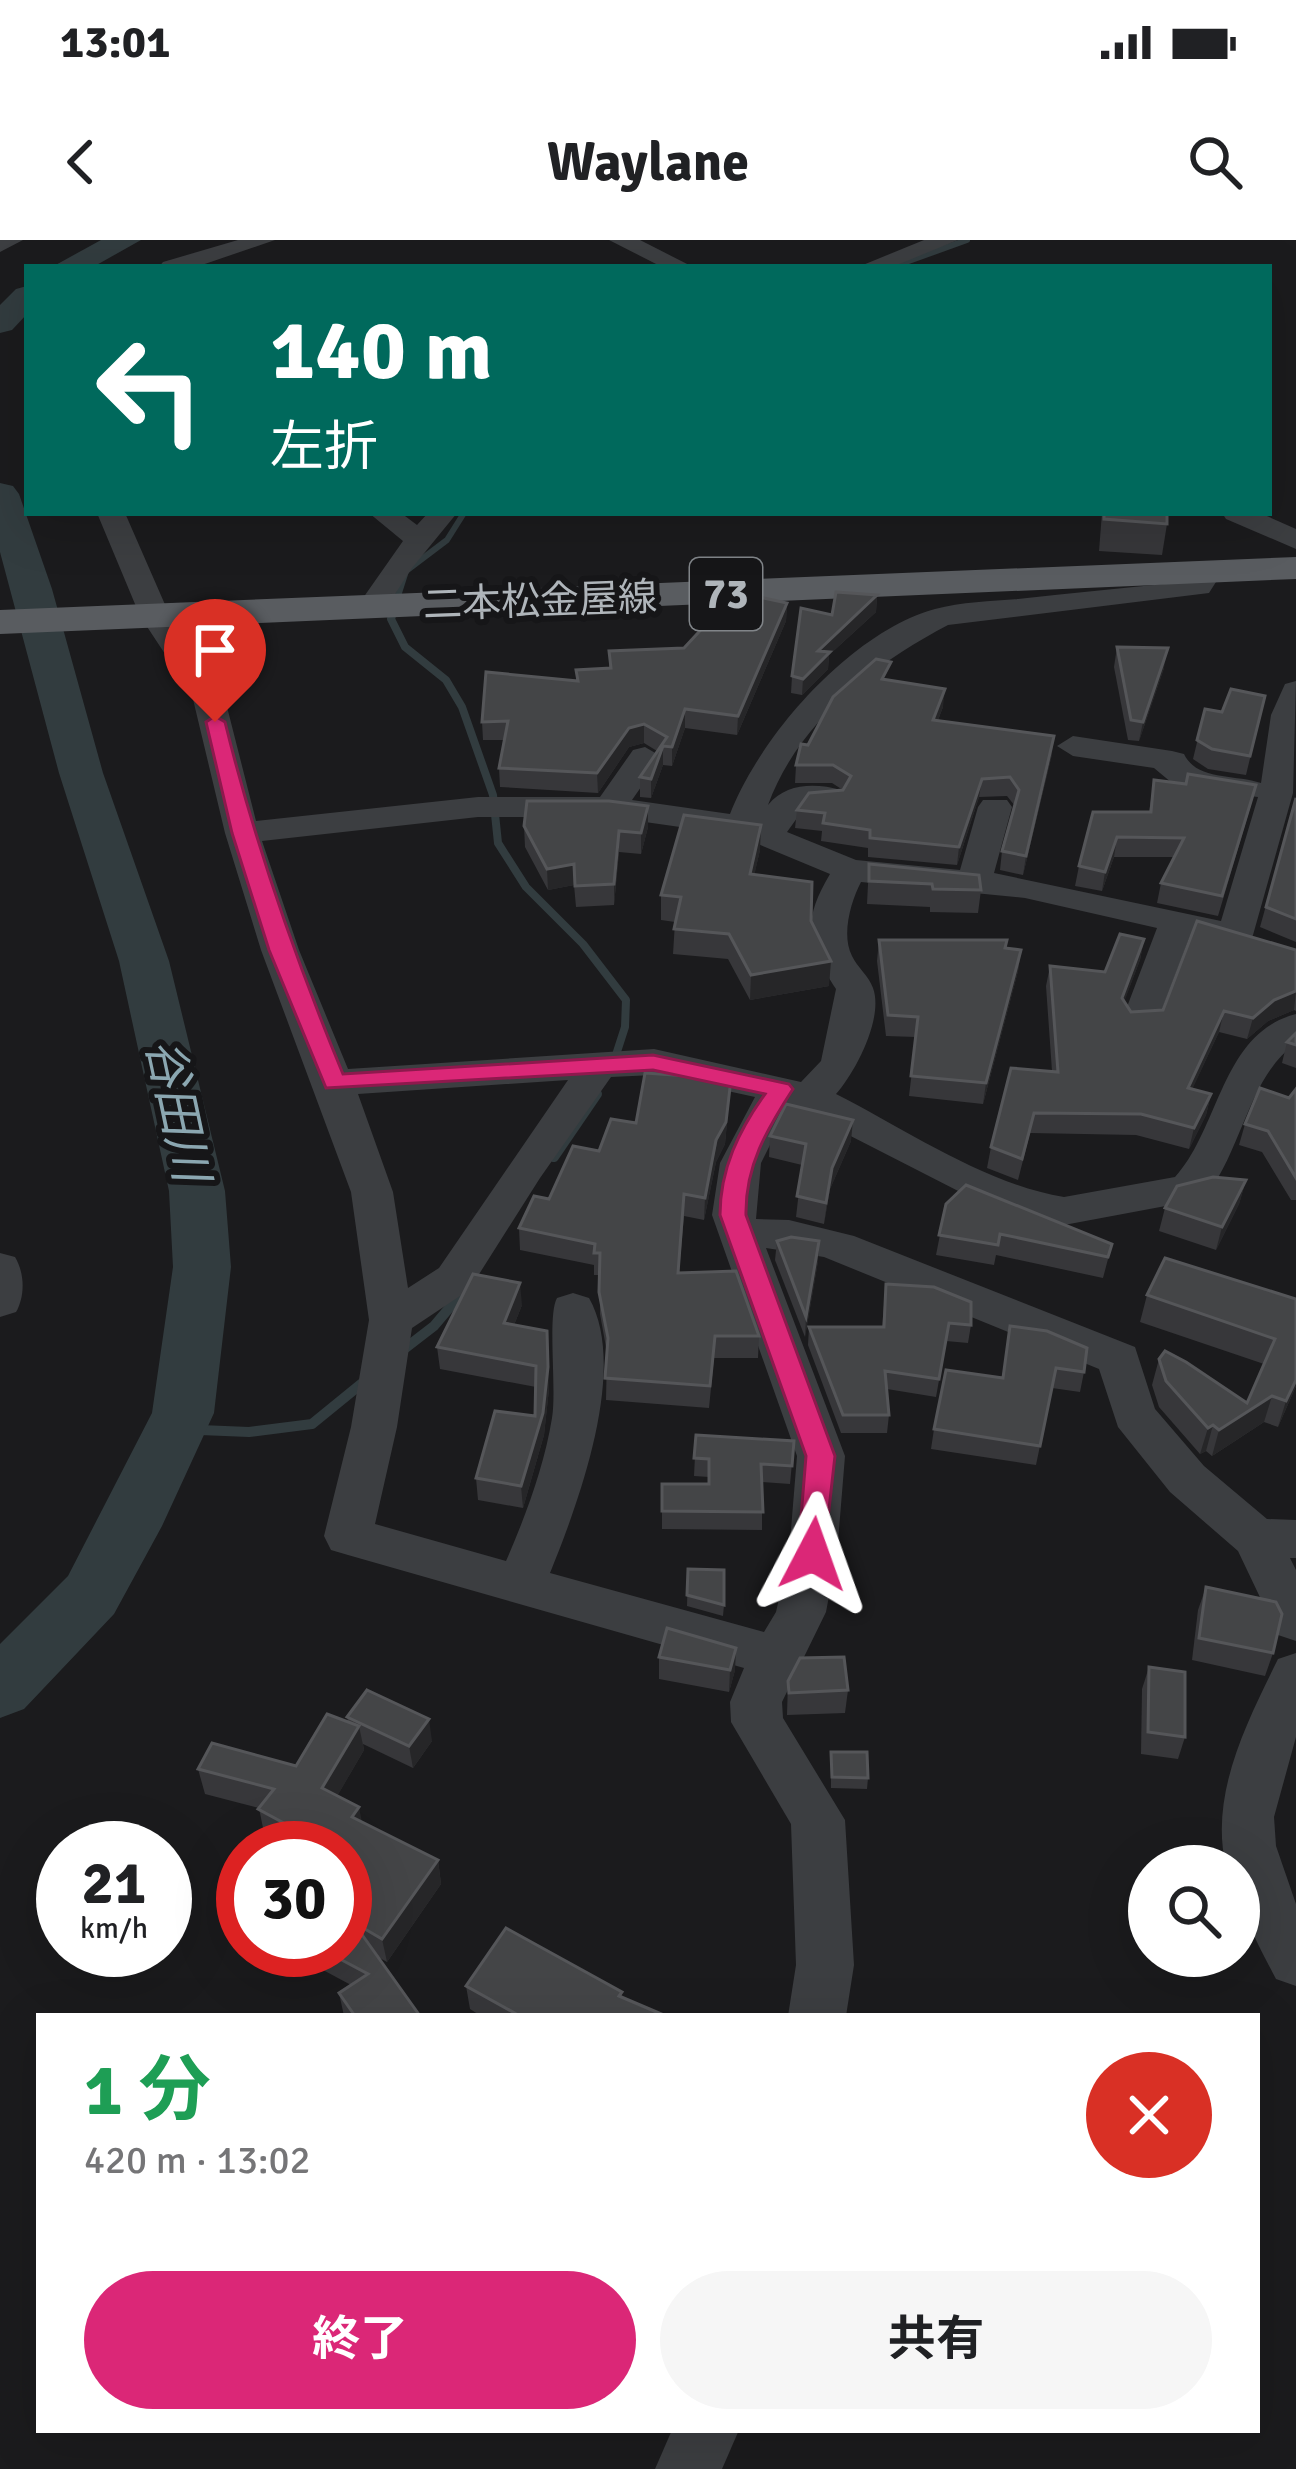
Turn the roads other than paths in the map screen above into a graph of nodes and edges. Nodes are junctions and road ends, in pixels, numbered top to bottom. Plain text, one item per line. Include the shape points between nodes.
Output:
1 (10, 240) edge
2 (263, 240) edge
3 (621, 240) edge
4 (946, 240) edge
5 (0, 245) edge
6 (180, 264) edge
7 (674, 264) edge
8 (878, 264) edge
9 (112, 516) edge
10 (387, 516) edge
11 (441, 516) edge
12 (1243, 516) edge
13 (1296, 540) edge
14 (422, 542) junction
15 (1296, 568) edge
16 (980, 597) junction
17 (371, 608) junction
18 (147, 616) junction
19 (0, 622) edge
20 (1296, 691) edge
21 (1073, 746) dead end
22 (645, 757) dead end
23 (1286, 795) edge
24 (829, 797) edge
25 (610, 807) junction
26 (995, 807) dead end
27 (755, 831) junction
28 (242, 833) junction
29 (850, 870) junction
30 (974, 882) junction
31 (1177, 922) junction
32 (1235, 935) junction
33 (1276, 951) edge
34 (1141, 1020) edge
35 (1296, 1027) edge
36 (601, 1064) junction
37 (334, 1083) junction
38 (795, 1093) junction
39 (738, 1234) junction
40 (0, 1268) edge
41 (0, 1301) edge
42 (573, 1309) dead end
43 (392, 1320) junction
44 (1276, 1539) edge
45 (522, 1582) junction
46 (1296, 1620) edge
47 (774, 1656) junction
48 (1296, 1674) edge
49 (1296, 1960) edge
50 (818, 2013) edge
51 (705, 2433) edge
52 (688, 2469) edge

1 - 5 street
2 - 6 street
3 - 7 street
4 - 8 street
9 - 18 street
10 - 14 street
11 - 14 street
12 - 13 street
14 - 17 street
15 - 16 main road, 二本松金屋線 / 73
16 - 17 main road, 二本松金屋線 / 73
16 - 27 street via 852,673 806,716 763,773
17 - 18 main road, 二本松金屋線 / 73
18 - 19 main road, 二本松金屋線 / 73
18 - 28 street via 208,695
20 - 23 street via 1287,716
21 - 23 street via 1172,761 1190,782
22 - 25 street
23 - 32 street
24 - 27 street via 796,795
25 - 27 street
25 - 28 street via 478,807
26 - 30 street
27 - 29 street
28 - 37 street
29 - 30 street
29 - 38 street via 834,898 830,941 855,988 840,1065
30 - 31 street
31 - 32 street
31 - 34 street
32 - 33 street
35 - 38 street via 1278,1034 1229,1108 1198,1180 1167,1196 1064,1211 981,1185
36 - 37 street
36 - 38 street via 653,1063
36 - 43 street via 454,1279
37 - 43 street via 372,1192
38 - 39 street via 750,1132 733,1196
39 - 44 street via 830,1244 1011,1310 1119,1360 1134,1415 1187,1479
39 - 47 street via 820,1456 801,1612
40 - 41 street
42 - 45 street via 582,1355 574,1432 560,1495
43 - 45 street via 348,1536
44 - 46 street
45 - 47 street
47 - 50 street via 757,1722 818,1820 825,1964
48 - 49 street via 1248,1790 1245,1847
51 - 52 street

